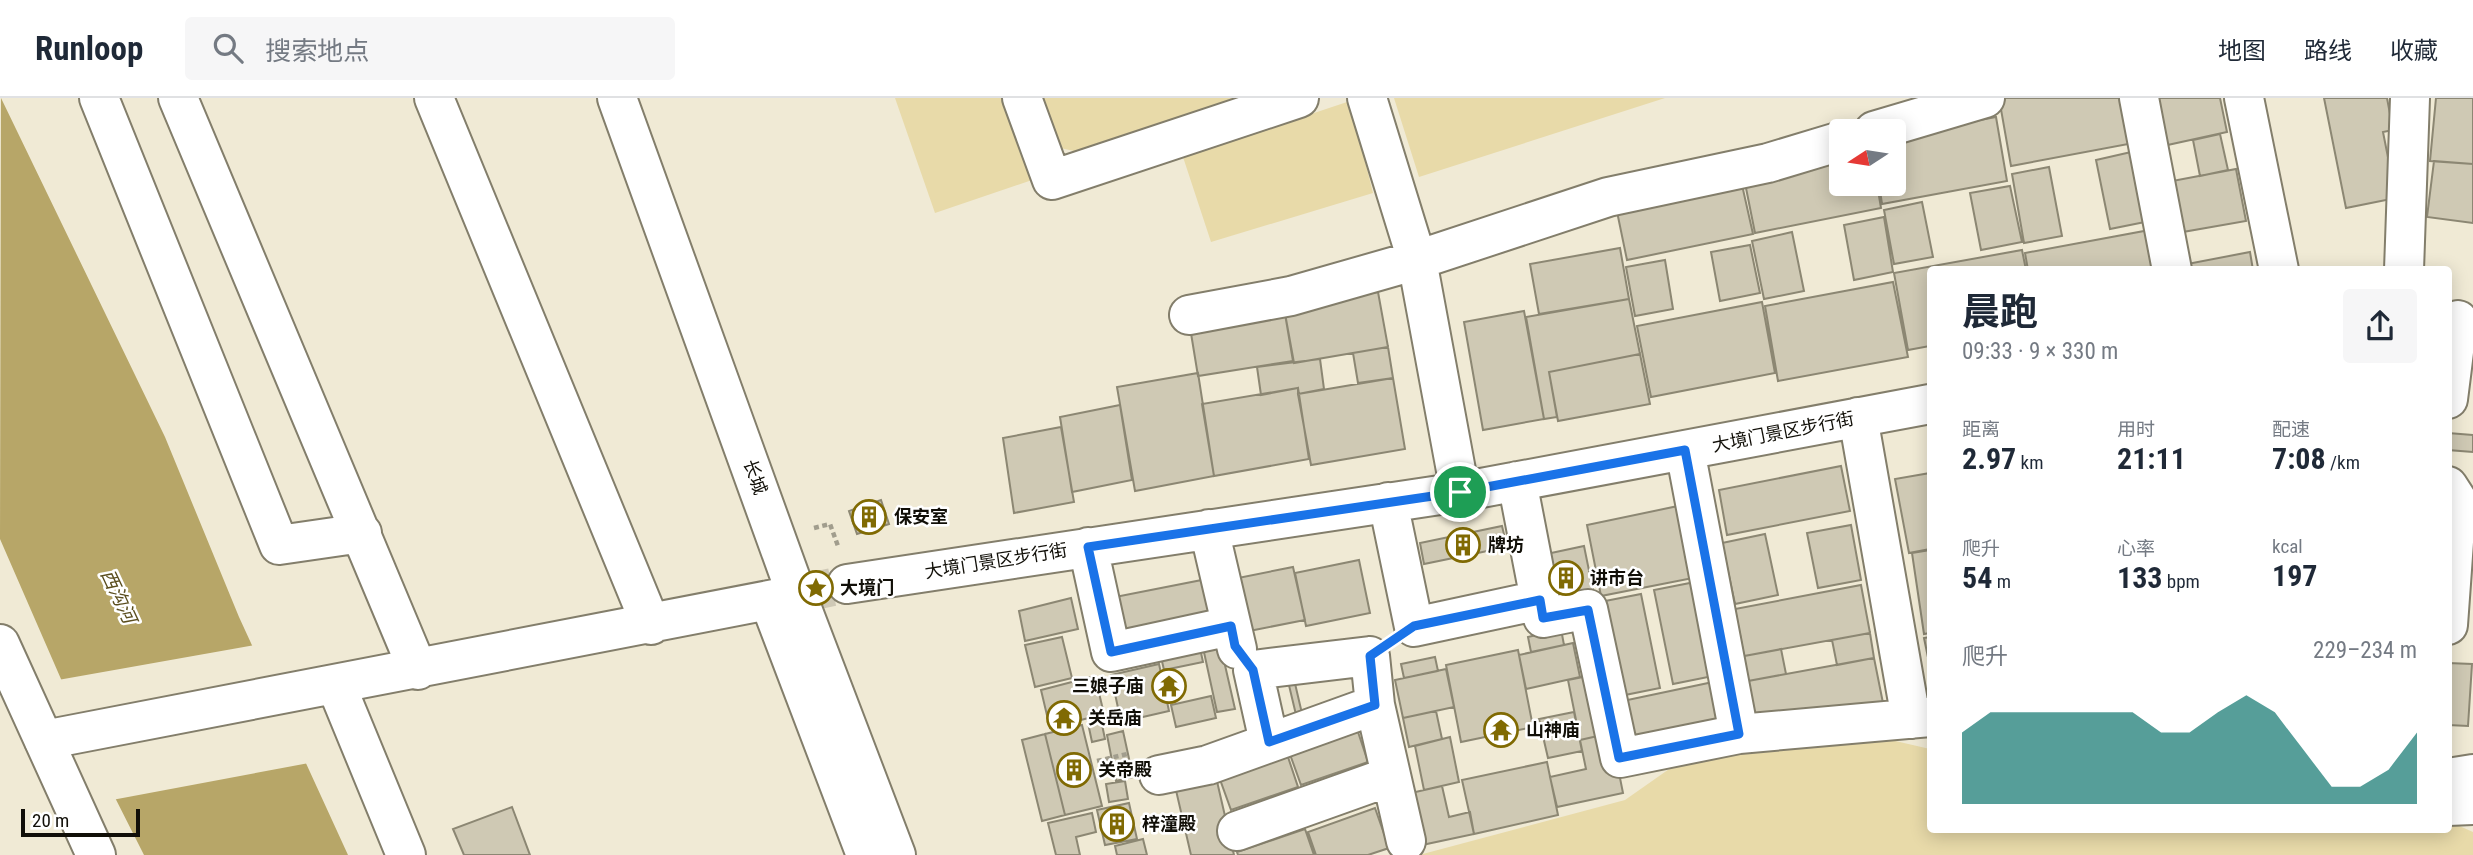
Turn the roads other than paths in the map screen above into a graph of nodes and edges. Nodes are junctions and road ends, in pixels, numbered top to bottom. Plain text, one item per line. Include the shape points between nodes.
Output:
1 (99, 98) edge
2 (178, 98) edge
3 (434, 98) edge
4 (617, 98) edge
5 (1022, 98) edge
6 (1300, 98) edge
7 (1367, 98) edge
8 (1985, 98) edge
9 (2139, 98) edge
10 (2244, 98) edge
11 (2410, 98) edge
12 (1906, 121) edge
13 (1829, 145) edge
14 (1417, 260) junction
15 (2171, 266) edge
16 (2278, 266) edge
17 (2404, 266) edge
18 (1189, 315) dead end
19 (2460, 320) edge
20 (2452, 372) edge
21 (1927, 405) edge
22 (1858, 417) junction
23 (1685, 450) junction
24 (1517, 481) junction
25 (1460, 492) junction
26 (2452, 492) edge
27 (1388, 502) junction
28 (1209, 529) junction
29 (362, 533) junction
30 (1088, 547) junction
31 (2452, 569) edge
32 (847, 584) tunnel mouth
33 (1540, 600) junction
34 (650, 625) junction
35 (1231, 626) junction
36 (1414, 626) junction
37 (2452, 639) edge
38 (2473, 640) edge
39 (0, 644) edge
40 (1370, 656) junction
41 (418, 670) junction
42 (1253, 670) junction
43 (336, 685) junction
44 (1375, 705) junction
45 (27, 714) edge
46 (1921, 718) edge
47 (1739, 734) junction
48 (1269, 742) junction
49 (2473, 774) edge
50 (1160, 775) dead end
51 (1391, 776) junction
52 (2452, 777) edge
53 (2473, 805) edge
54 (2452, 806) edge
55 (1237, 831) dead end
56 (1406, 842) dead end
57 (96, 855) edge
58 (406, 855) edge
59 (866, 855) edge
60 (896, 855) edge

1 - 29 street via 279,545
2 - 29 street
3 - 34 street
4 - 60 street, 长城
5 - 6 street via 1052,180
7 - 14 street
8 - 12 street
9 - 15 street
10 - 16 street
11 - 17 street
13 - 14 street via 1768,163 1608,197
14 - 18 street via 1291,296
14 - 25 street
19 - 20 street
21 - 22 street, 大境门景区步行街
22 - 23 street, 大境门景区步行街
22 - 46 street
23 - 24 street, 大境门景区步行街
23 - 47 street
24 - 25 street, 大境门景区步行街
24 - 33 street
25 - 27 street, 大境门景区步行街
26 - 31 street via 2457,500
27 - 28 street, 大境门景区步行街
27 - 36 street
28 - 30 street, 大境门景区步行街
28 - 35 street
29 - 41 street
30 - 32 street, 大境门景区步行街
30 - 35 street via 1111,652
33 - 36 street
33 - 47 street via 1543,618 1588,610 1619,758
34 - 41 street
34 - 59 street via 782,598
35 - 42 street via 1235,646
36 - 40 street
37 - 38 street
39 - 45 street
40 - 42 street
40 - 44 street
41 - 43 street
42 - 48 street
43 - 45 street
43 - 58 street
44 - 48 street
44 - 51 street
45 - 57 street
46 - 47 street
48 - 50 street via 1219,747
49 - 52 street
51 - 55 street
51 - 56 street
53 - 54 street

